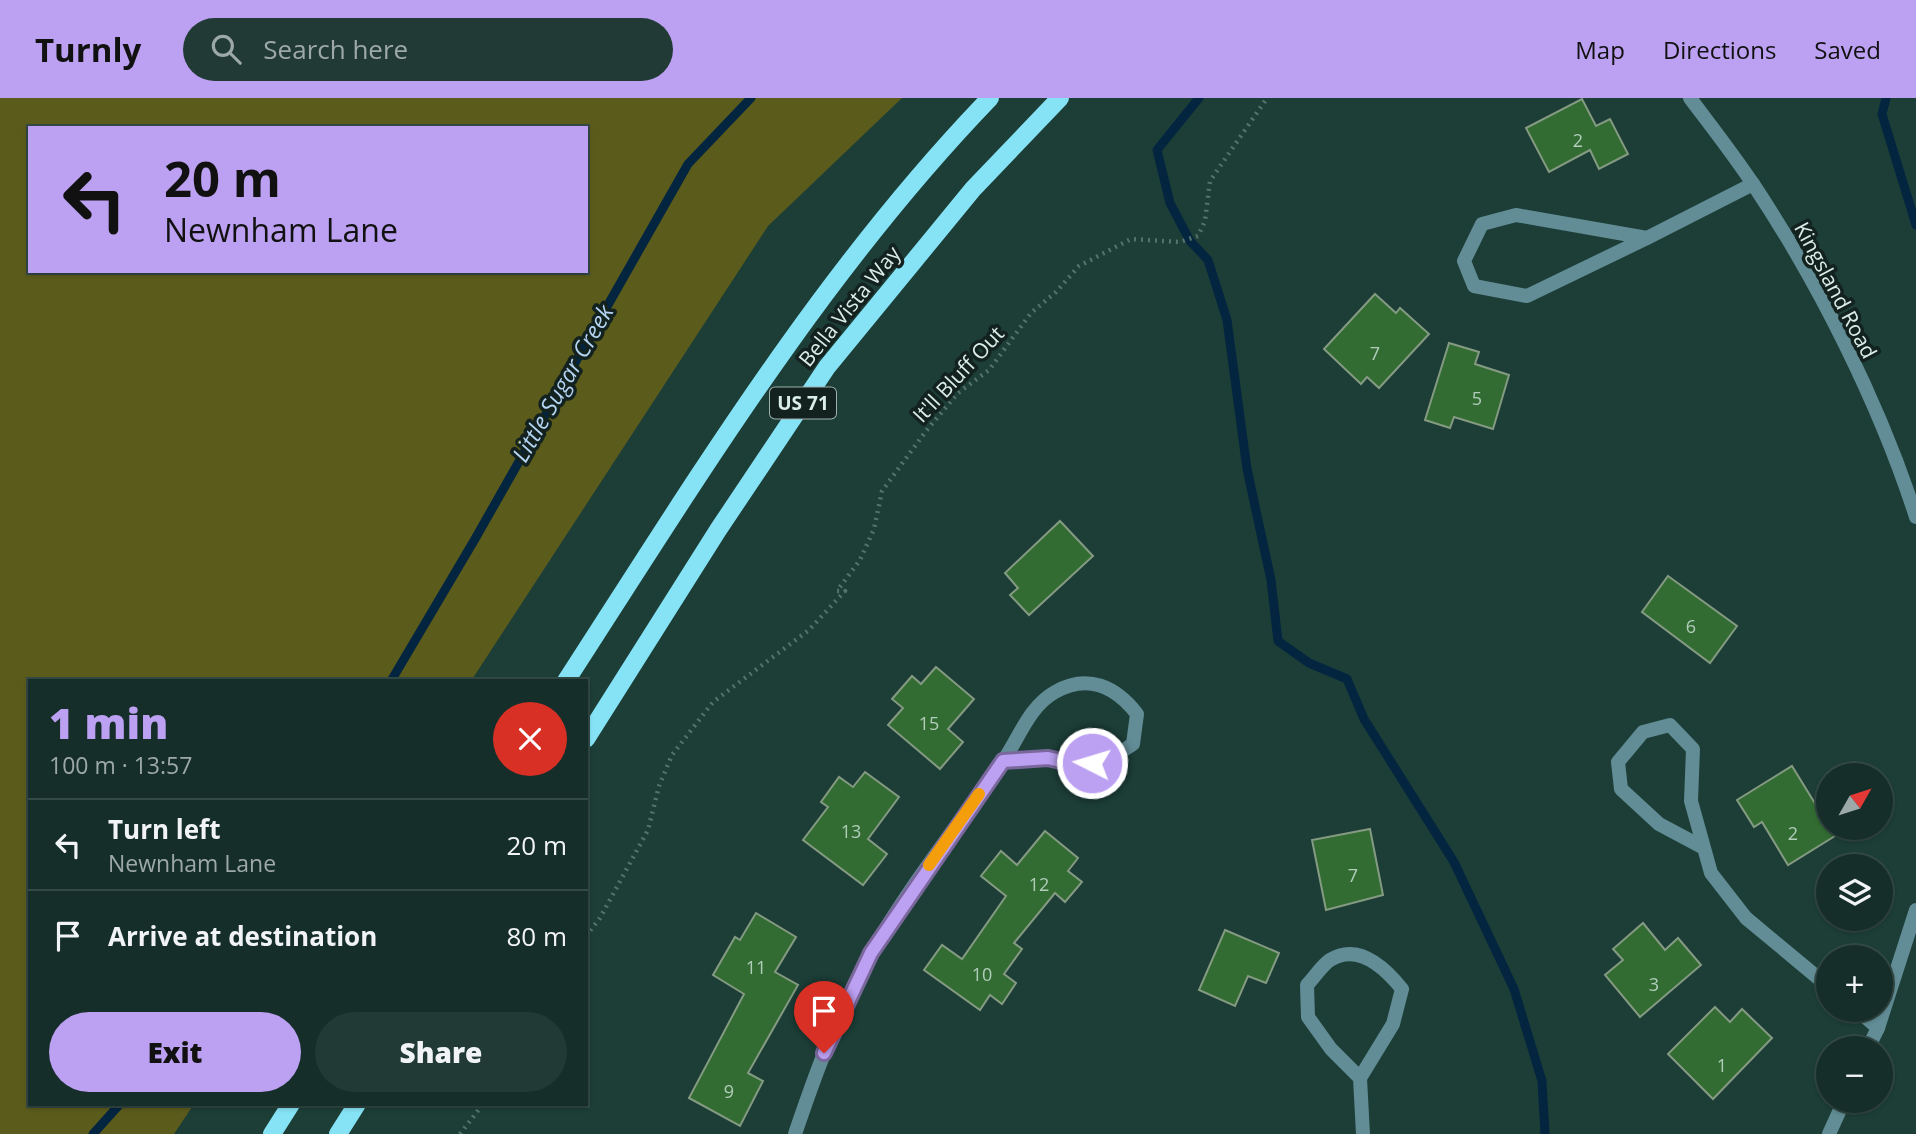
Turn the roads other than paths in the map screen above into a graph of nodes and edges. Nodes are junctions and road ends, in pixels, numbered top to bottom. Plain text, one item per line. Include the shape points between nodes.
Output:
1 (990, 98) edge
2 (1060, 98) edge
3 (1690, 98) edge
4 (1753, 184) junction
5 (1647, 238) junction
6 (1916, 517) edge
7 (567, 679) edge
8 (588, 736) edge
9 (1003, 761) junction
10 (1704, 848) junction
11 (1916, 910) edge
12 (1816, 975) edge
13 (1871, 1022) edge
14 (1878, 1028) junction
15 (1874, 1036) edge
16 (1360, 1078) junction
17 (290, 1106) edge
18 (355, 1106) edge
19 (1839, 1113) edge
20 (272, 1134) edge
21 (338, 1134) edge
22 (795, 1134) edge
23 (1363, 1134) edge
24 (1829, 1134) edge

1 - 7 main road, Bella Vista Way / US 71 via 828,289 735,420
2 - 8 main road, Bella Vista Way / US 71 via 973,189 827,367
3 - 4 street, Kingsland Road
4 - 5 street
4 - 6 street, Kingsland Road via 1826,309 1895,452
5 - 5 street via 1527,296 1474,286 1464,261 1482,224 1516,215
9 - 9 street via 1048,758 1077,765 1107,761 1133,744 1137,714 1121,694 1090,682 1055,692 1035,709
9 - 22 street via 871,953 832,1032
10 - 10 street via 1691,801 1693,748 1670,725 1643,732 1618,762 1621,789 1659,824
10 - 12 street via 1712,873 1746,918
11 - 14 street
13 - 14 street
14 - 15 street
16 - 16 street via 1393,1024 1402,989 1385,968 1359,954 1331,959 1307,985 1308,1017
16 - 23 street
17 - 20 main road
18 - 21 main road
19 - 24 street

